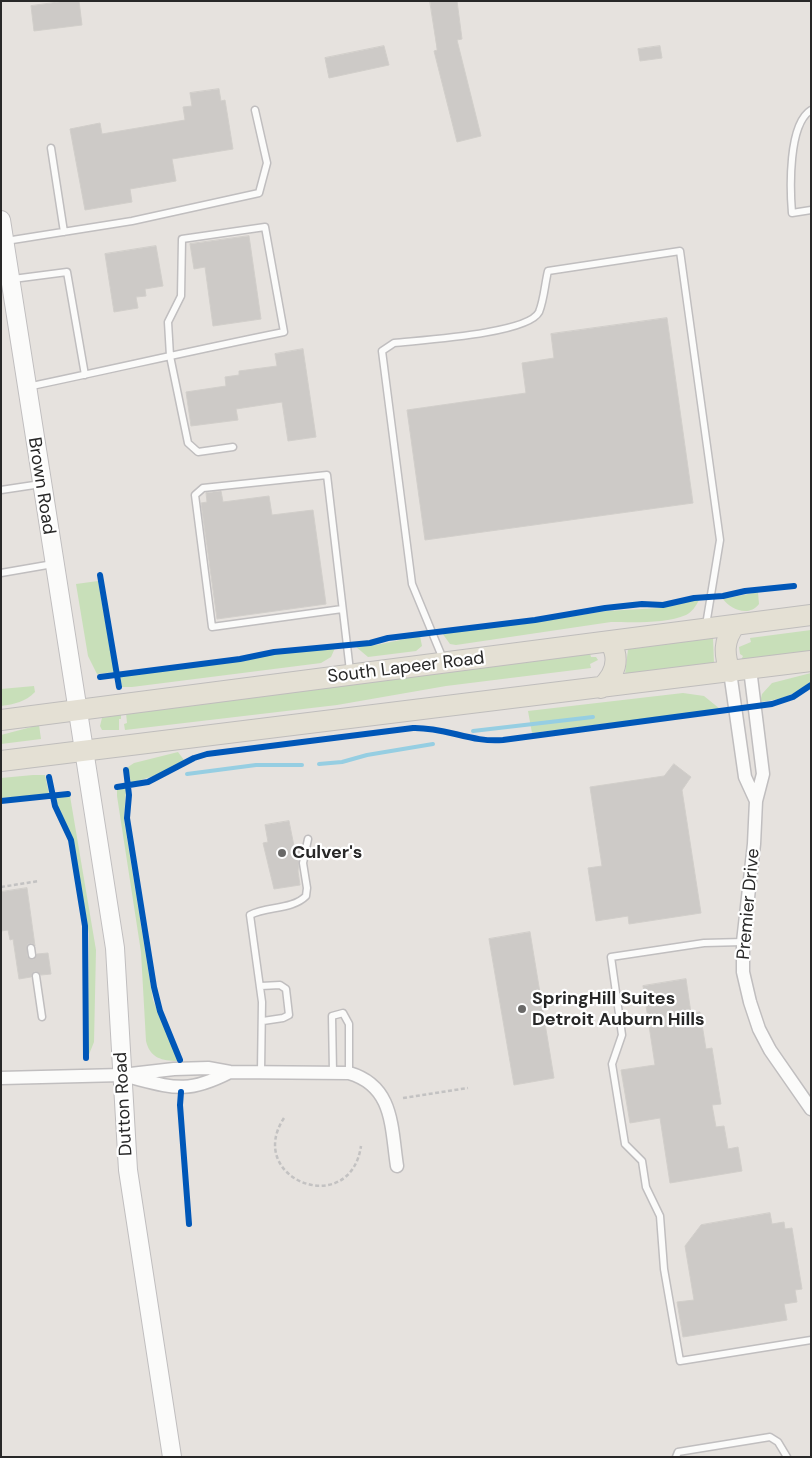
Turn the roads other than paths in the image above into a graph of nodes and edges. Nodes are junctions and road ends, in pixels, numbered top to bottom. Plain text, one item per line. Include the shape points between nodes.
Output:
1 (255, 110) dead end
2 (811, 110) edge
3 (51, 148) dead end
4 (811, 210) edge
5 (1, 220) edge
6 (64, 232) junction
7 (4, 241) junction
8 (10, 279) junction
9 (170, 356) junction
10 (85, 374) junction
11 (26, 387) junction
12 (233, 447) dead end
13 (41, 484) junction
14 (1, 490) edge
15 (53, 564) junction
16 (1, 573) edge
17 (342, 609) junction
18 (811, 615) edge
19 (735, 625) junction
20 (706, 629) junction
21 (610, 642) junction
22 (811, 661) edge
23 (445, 663) junction
24 (750, 669) junction
25 (730, 672) junction
26 (350, 675) junction
27 (602, 688) junction
28 (77, 710) junction
29 (1, 720) edge
30 (84, 751) junction
31 (1, 761) edge
32 (756, 801) junction
33 (308, 839) dead end
34 (742, 942) junction
35 (36, 976) dead end
36 (261, 986) junction
37 (42, 1017) dead end
38 (263, 1021) junction
39 (230, 1072) junction
40 (261, 1072) junction
41 (333, 1072) junction
42 (349, 1073) junction
43 (122, 1075) junction
44 (1, 1078) edge
45 (811, 1108) edge
46 (397, 1166) dead end
47 (811, 1340) edge
48 (172, 1457) edge
49 (676, 1457) edge
50 (787, 1457) edge

1 - 6 lane via 267,163 259,193 132,221
2 - 4 lane via 798,130 790,191 792,213
3 - 6 lane
5 - 7 street, Brown Road
6 - 7 lane
7 - 8 street, Brown Road
8 - 10 lane via 67,272
8 - 11 street, Brown Road
9 - 9 lane via 284,332 266,228 182,239 181,296 168,322
9 - 10 lane
9 - 12 lane via 188,443 198,452
10 - 11 lane
11 - 13 street, Brown Road
13 - 14 lane
13 - 15 street, Brown Road
15 - 16 lane
15 - 28 street, Brown Road
17 - 17 lane via 327,475 203,488 195,495 212,627
17 - 26 lane
18 - 19 main road, South Lapeer Road
19 - 20 main road, South Lapeer Road
19 - 25 main road via 726,640
20 - 21 main road, South Lapeer Road
20 - 23 lane via 720,540 680,251 548,271 538,313 524,325 394,343 382,352 412,584
21 - 23 main road, South Lapeer Road
21 - 27 main road via 616,663 610,680
22 - 24 main road
23 - 26 main road, South Lapeer Road
24 - 25 main road
24 - 32 street, Premier Drive via 763,774
25 - 27 main road
25 - 32 street, Premier Drive via 745,777
26 - 28 main road, South Lapeer Road
27 - 30 main road
28 - 29 main road, South Lapeer Road
28 - 30 street, Brown Road
30 - 31 main road
30 - 43 street, Dutton Road via 118,971
32 - 34 street, Premier Drive
33 - 36 lane via 302,863 306,896 298,903 261,909 250,915
34 - 45 street, Premier Drive via 743,972 760,1029 770,1050
34 - 47 lane via 704,943 611,957 622,1035 612,1064 624,1144 642,1161 646,1187 660,1216 664,1269 680,1361
35 - 37 lane
36 - 38 lane
36 - 38 lane via 280,985 286,989 289,1014
38 - 40 lane
39 - 40 street
39 - 43 street via 208,1068
39 - 43 street via 188,1088 173,1088
40 - 41 street
41 - 42 street
41 - 42 lane via 332,1016 343,1013 348,1024
42 - 46 street via 372,1083 385,1102
43 - 44 street
43 - 48 street, Dutton Road via 130,1190
49 - 50 lane via 678,1452 770,1437 778,1442

